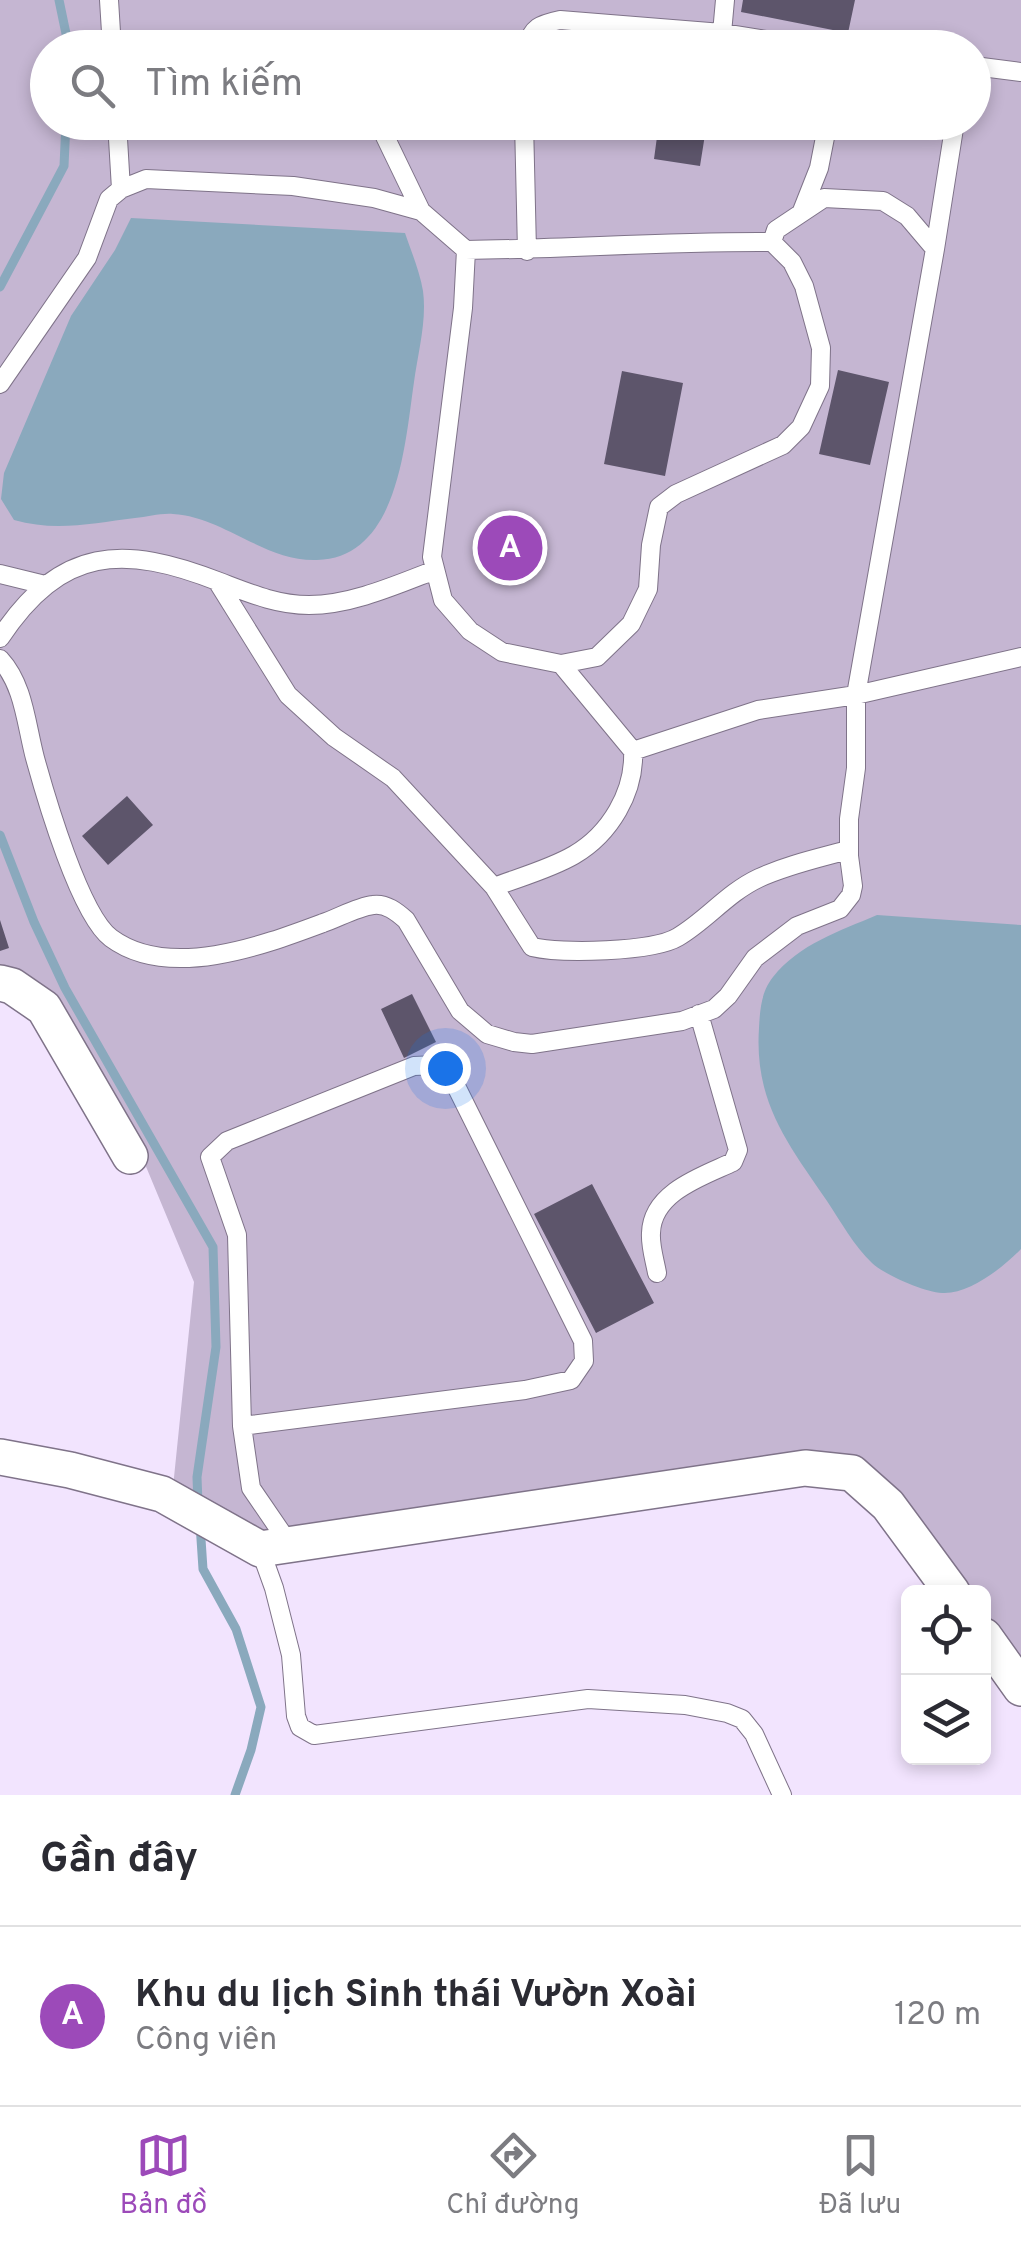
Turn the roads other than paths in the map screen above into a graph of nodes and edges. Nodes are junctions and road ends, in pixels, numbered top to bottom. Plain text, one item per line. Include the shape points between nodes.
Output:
1 (109, 0) edge
2 (725, 0) edge
3 (111, 30) edge
4 (533, 30) edge
5 (685, 30) edge
6 (722, 30) edge
7 (991, 68) edge
8 (1021, 72) edge
9 (118, 140) edge
10 (387, 140) edge
11 (524, 140) edge
12 (824, 140) edge
13 (953, 140) edge
14 (121, 189) junction
15 (422, 211) junction
16 (802, 211) junction
17 (772, 242) junction
18 (935, 249) junction
19 (466, 250) junction
20 (527, 251) junction
21 (0, 384) edge
22 (435, 570) junction
23 (0, 574) edge
24 (218, 580) junction
25 (45, 585) junction
26 (0, 638) edge
27 (1021, 657) edge
28 (0, 659) edge
29 (560, 664) junction
30 (856, 695) junction
31 (632, 752) junction
32 (848, 850) junction
33 (494, 887) junction
34 (0, 983) edge
35 (700, 1014) junction
36 (130, 1156) dead end
37 (657, 1273) dead end
38 (242, 1426) junction
39 (0, 1457) edge
40 (275, 1547) junction
41 (947, 1585) edge
42 (991, 1646) edge
43 (1021, 1688) edge
44 (782, 1795) edge

1 - 3 lane
2 - 6 lane
4 - 5 lane via 560,20
7 - 8 lane
9 - 14 lane
10 - 15 lane
11 - 20 lane
12 - 16 lane
13 - 18 lane
14 - 15 lane via 146,179 293,186
14 - 21 lane via 109,199 87,258
15 - 19 lane
16 - 17 lane via 776,230
16 - 18 lane via 824,198 884,200
17 - 20 lane
17 - 29 lane via 804,286 820,348 820,386 800,426 783,445 659,507 648,589 631,624 597,657
18 - 30 lane
19 - 20 lane
19 - 22 lane
22 - 24 lane via 310,606 264,600
22 - 29 lane via 443,600 470,631 502,652
23 - 25 lane
24 - 25 lane via 160,560 123,556 88,563
24 - 33 lane via 288,695 393,778
25 - 26 lane
27 - 30 lane
28 - 35 lane via 14,674 85,905 109,937 163,956 206,957 257,947 374,904 406,920 460,1011 487,1034 532,1044
29 - 31 lane
30 - 31 lane via 758,710
30 - 32 lane
31 - 33 lane via 634,773 615,820 576,854
32 - 33 lane via 759,878 676,939 618,949 532,948
32 - 35 lane via 854,886 840,909 796,926 755,958 714,1010
34 - 36 street via 44,1008
35 - 37 lane via 738,1150 733,1162 685,1182 662,1207 650,1230
38 - 38 lane via 237,1235 210,1157 226,1141 414,1066 449,1072 582,1341 584,1361 570,1380 525,1390
38 - 40 lane via 252,1488
39 - 40 street via 162,1494
40 - 41 street via 804,1468 852,1473 888,1505
40 - 44 lane via 274,1588 296,1716 314,1735 588,1698 685,1706 742,1719
42 - 43 street

